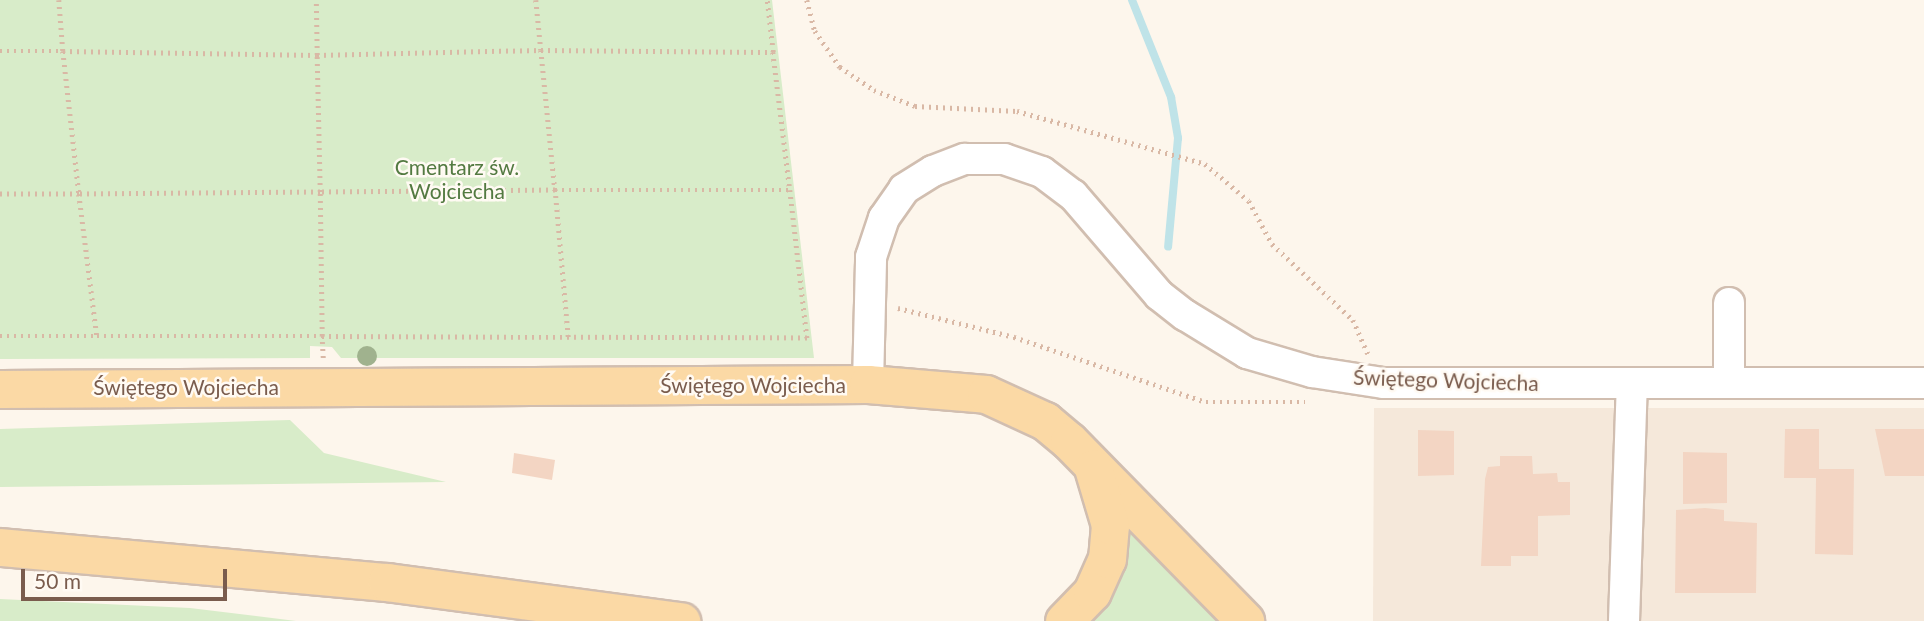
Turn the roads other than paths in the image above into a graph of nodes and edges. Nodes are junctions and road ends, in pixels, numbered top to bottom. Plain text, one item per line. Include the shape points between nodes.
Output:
1 (1729, 303) dead end
2 (1632, 383) junction
3 (1729, 383) junction
4 (1924, 383) edge
5 (868, 384) junction
6 (0, 388) edge
7 (1091, 464) junction
8 (0, 547) edge
9 (681, 621) edge
10 (1064, 621) edge
11 (1245, 621) edge
12 (1624, 621) edge

1 - 3 street
2 - 3 street, Świętego Wojciecha
2 - 5 street, Świętego Wojciecha via 1370,381 1276,363 1213,333 1159,295 1073,195 1042,172 991,159 933,171 904,189 884,218 870,269
2 - 12 street
3 - 4 street, Świętego Wojciecha
5 - 6 main road, Świętego Wojciecha
5 - 7 main road via 951,387 996,397 1045,421
7 - 10 main road via 1110,524 1107,559 1092,592
7 - 11 main road
8 - 9 main road via 374,580

